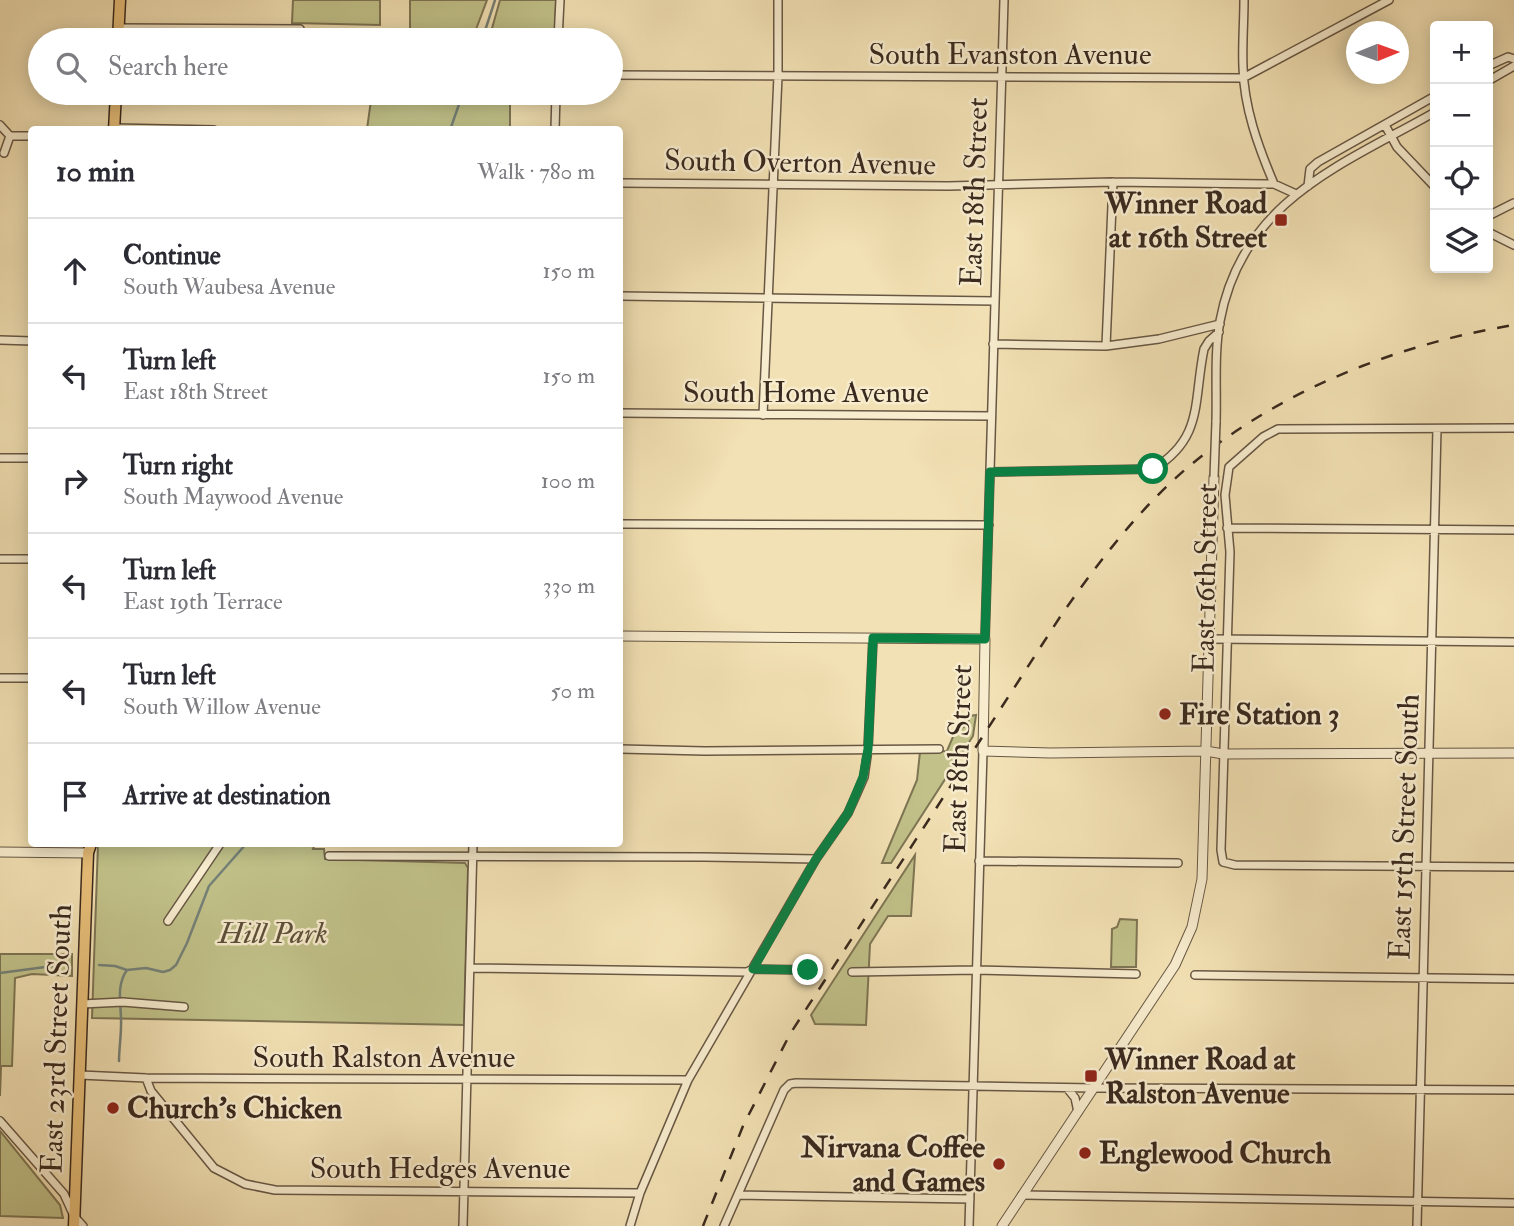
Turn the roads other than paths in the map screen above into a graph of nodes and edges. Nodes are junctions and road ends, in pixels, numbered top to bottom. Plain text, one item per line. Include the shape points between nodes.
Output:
1 (120, 0) edge
2 (560, 0) edge
3 (778, 0) edge
4 (1004, 0) edge
5 (1244, 0) edge
6 (1389, 0) edge
7 (118, 28) edge
8 (559, 28) edge
9 (1514, 59) edge
10 (1493, 64) edge
11 (1514, 66) edge
12 (623, 75) edge
13 (778, 76) junction
14 (1002, 77) junction
15 (1243, 78) junction
16 (1493, 78) edge
17 (1430, 99) edge
18 (115, 105) edge
19 (556, 105) edge
20 (1430, 115) edge
21 (0, 125) edge
22 (1385, 125) junction
23 (114, 126) edge
24 (555, 126) edge
25 (10, 136) junction
26 (28, 136) edge
27 (1391, 137) junction
28 (4, 153) dead end
29 (1113, 182) junction
30 (1430, 182) edge
31 (623, 183) edge
32 (773, 184) junction
33 (999, 184) junction
34 (1274, 184) junction
35 (1308, 186) junction
36 (1296, 194) junction
37 (1514, 202) edge
38 (1493, 213) edge
39 (1493, 234) edge
40 (1514, 244) edge
41 (623, 296) edge
42 (769, 298) junction
43 (995, 301) junction
44 (1219, 328) junction
45 (0, 340) edge
46 (28, 341) edge
47 (993, 344) junction
48 (1106, 346) junction
49 (623, 413) edge
50 (763, 415) junction
51 (991, 416) junction
52 (1514, 428) edge
53 (1437, 429) junction
54 (0, 457) edge
55 (28, 458) edge
56 (990, 472) junction
57 (1214, 477) joint
58 (623, 524) edge
59 (989, 525) junction
60 (1227, 528) junction
61 (1434, 529) junction
62 (1514, 530) edge
63 (0, 559) edge
64 (28, 559) edge
65 (623, 636) edge
66 (873, 638) junction
67 (985, 639) junction
68 (1209, 639) junction
69 (1228, 639) junction
70 (1431, 641) junction
71 (1514, 642) edge
72 (0, 678) edge
73 (28, 678) edge
74 (623, 749) edge
75 (868, 749) junction
76 (939, 749) dead end
77 (983, 751) junction
78 (1206, 751) junction
79 (1429, 752) junction
80 (1514, 753) edge
81 (1223, 754) junction
82 (88, 847) edge
83 (218, 847) edge
84 (473, 847) edge
85 (0, 852) edge
86 (329, 856) dead end
87 (473, 857) junction
88 (816, 859) junction
89 (979, 861) junction
90 (1178, 863) dead end
91 (1426, 867) junction
92 (1514, 867) edge
93 (167, 921) dead end
94 (470, 968) junction
95 (753, 969) junction
96 (808, 970) dead end
97 (976, 970) junction
98 (852, 972) dead end
99 (1136, 974) dead end
100 (1195, 975) dead end
101 (1422, 978) junction
102 (1514, 979) edge
103 (82, 1004) junction
104 (184, 1007) dead end
105 (80, 1075) junction
106 (146, 1078) junction
107 (466, 1080) junction
108 (688, 1080) junction
109 (973, 1086) junction
110 (1066, 1088) junction
111 (1094, 1088) junction
112 (1420, 1089) junction
113 (1514, 1090) edge
114 (1078, 1112) junction
115 (0, 1121) edge
116 (463, 1191) junction
117 (640, 1193) junction
118 (738, 1195) junction
119 (1022, 1195) junction
120 (970, 1199) junction
121 (1418, 1200) junction
122 (1514, 1203) edge
123 (74, 1221) edge
124 (83, 1226) edge
125 (463, 1226) edge
126 (630, 1226) edge
127 (724, 1226) edge
128 (969, 1226) edge
129 (1002, 1226) edge
130 (1417, 1226) edge

1 - 7 main road
2 - 8 street
3 - 13 street
4 - 14 street, East 18th Street
5 - 15 street
6 - 15 street, South Evanston Avenue
9 - 10 street
11 - 16 street
12 - 13 street, South Evanston Avenue
13 - 14 street, South Evanston Avenue
13 - 32 street
14 - 15 street, South Evanston Avenue
14 - 33 street, East 18th Street
15 - 34 street via 1254,133
17 - 22 street
18 - 23 main road
19 - 24 street
20 - 27 street
21 - 25 street
22 - 27 street
22 - 35 street via 1318,162 1310,169
25 - 26 street
25 - 28 street
27 - 30 street
27 - 35 street
29 - 33 street, South Overton Avenue
29 - 34 street, South Overton Avenue
29 - 48 street
31 - 32 street, South Overton Avenue
32 - 33 street, South Overton Avenue
32 - 42 street
33 - 43 street, East 18th Street
34 - 36 street
35 - 36 street
36 - 44 street via 1269,218 1245,251 1228,285
37 - 38 street
39 - 40 street
41 - 42 street
42 - 43 street
42 - 50 street
43 - 47 street, East 18th Street
44 - 48 street
44 - 56 street via 1204,349 1187,438 1168,460 1153,469
44 - 57 street, bridge
45 - 46 street
47 - 48 street
47 - 51 street, East 18th Street
49 - 50 street, South Home Avenue
50 - 51 street, South Home Avenue
51 - 56 street, East 18th Street
52 - 53 street
53 - 60 street, East 16th Street via 1278,429 1229,467
53 - 61 street, East 15th Street South
54 - 55 street
56 - 59 street, East 18th Street
57 - 68 street
58 - 59 street
59 - 67 street, East 18th Street
60 - 61 street
60 - 69 street, East 16th Street
61 - 62 street
61 - 70 street, East 15th Street South
63 - 64 street
65 - 66 street
66 - 67 street
66 - 75 street
67 - 77 street, East 18th Street
68 - 69 street
68 - 78 street
69 - 70 street
69 - 81 street, East 16th Street
70 - 71 street
70 - 79 street, East 15th Street South
72 - 73 street
74 - 75 street
75 - 76 street
75 - 88 street via 863,777 848,813
77 - 78 street
77 - 89 street, East 18th Street
78 - 81 street
78 - 111 street via 1202,879 1192,927 1175,965
79 - 80 street
79 - 81 street
79 - 91 street, East 15th Street South
81 - 91 street, East 16th Street via 1223,862
82 - 85 street
82 - 103 main road, East 23rd Street South
83 - 93 street
84 - 87 street
86 - 87 street
87 - 88 street
87 - 94 street
88 - 95 street
89 - 90 street
89 - 97 street, East 18th Street
91 - 92 street
91 - 101 street, East 15th Street South
94 - 95 street
94 - 107 street
95 - 96 street
95 - 108 street
97 - 98 street
97 - 99 street
97 - 109 street, East 18th Street
100 - 101 street
101 - 102 street
101 - 112 street, East 15th Street South
103 - 104 street
103 - 105 main road, East 23rd Street South
105 - 106 street, South Ralston Avenue
105 - 123 main road, East 23rd Street South
106 - 107 street, South Ralston Avenue
106 - 116 street, South Hedges Avenue via 214,1168 241,1182 275,1190
107 - 108 street, South Ralston Avenue
107 - 116 street
108 - 117 street
109 - 110 street
109 - 118 street via 793,1084 784,1090
109 - 120 street, East 18th Street
110 - 111 street
110 - 114 street via 1075,1098
111 - 112 street
111 - 114 street
112 - 113 street
112 - 121 street, East 15th Street South
114 - 119 street
115 - 123 street via 64,1194
116 - 117 street, South Hedges Avenue
116 - 125 street
117 - 126 street
118 - 120 street
118 - 127 street
119 - 121 street
119 - 129 street
120 - 128 street, East 18th Street
121 - 122 street
121 - 130 street, East 15th Street South
123 - 124 street

